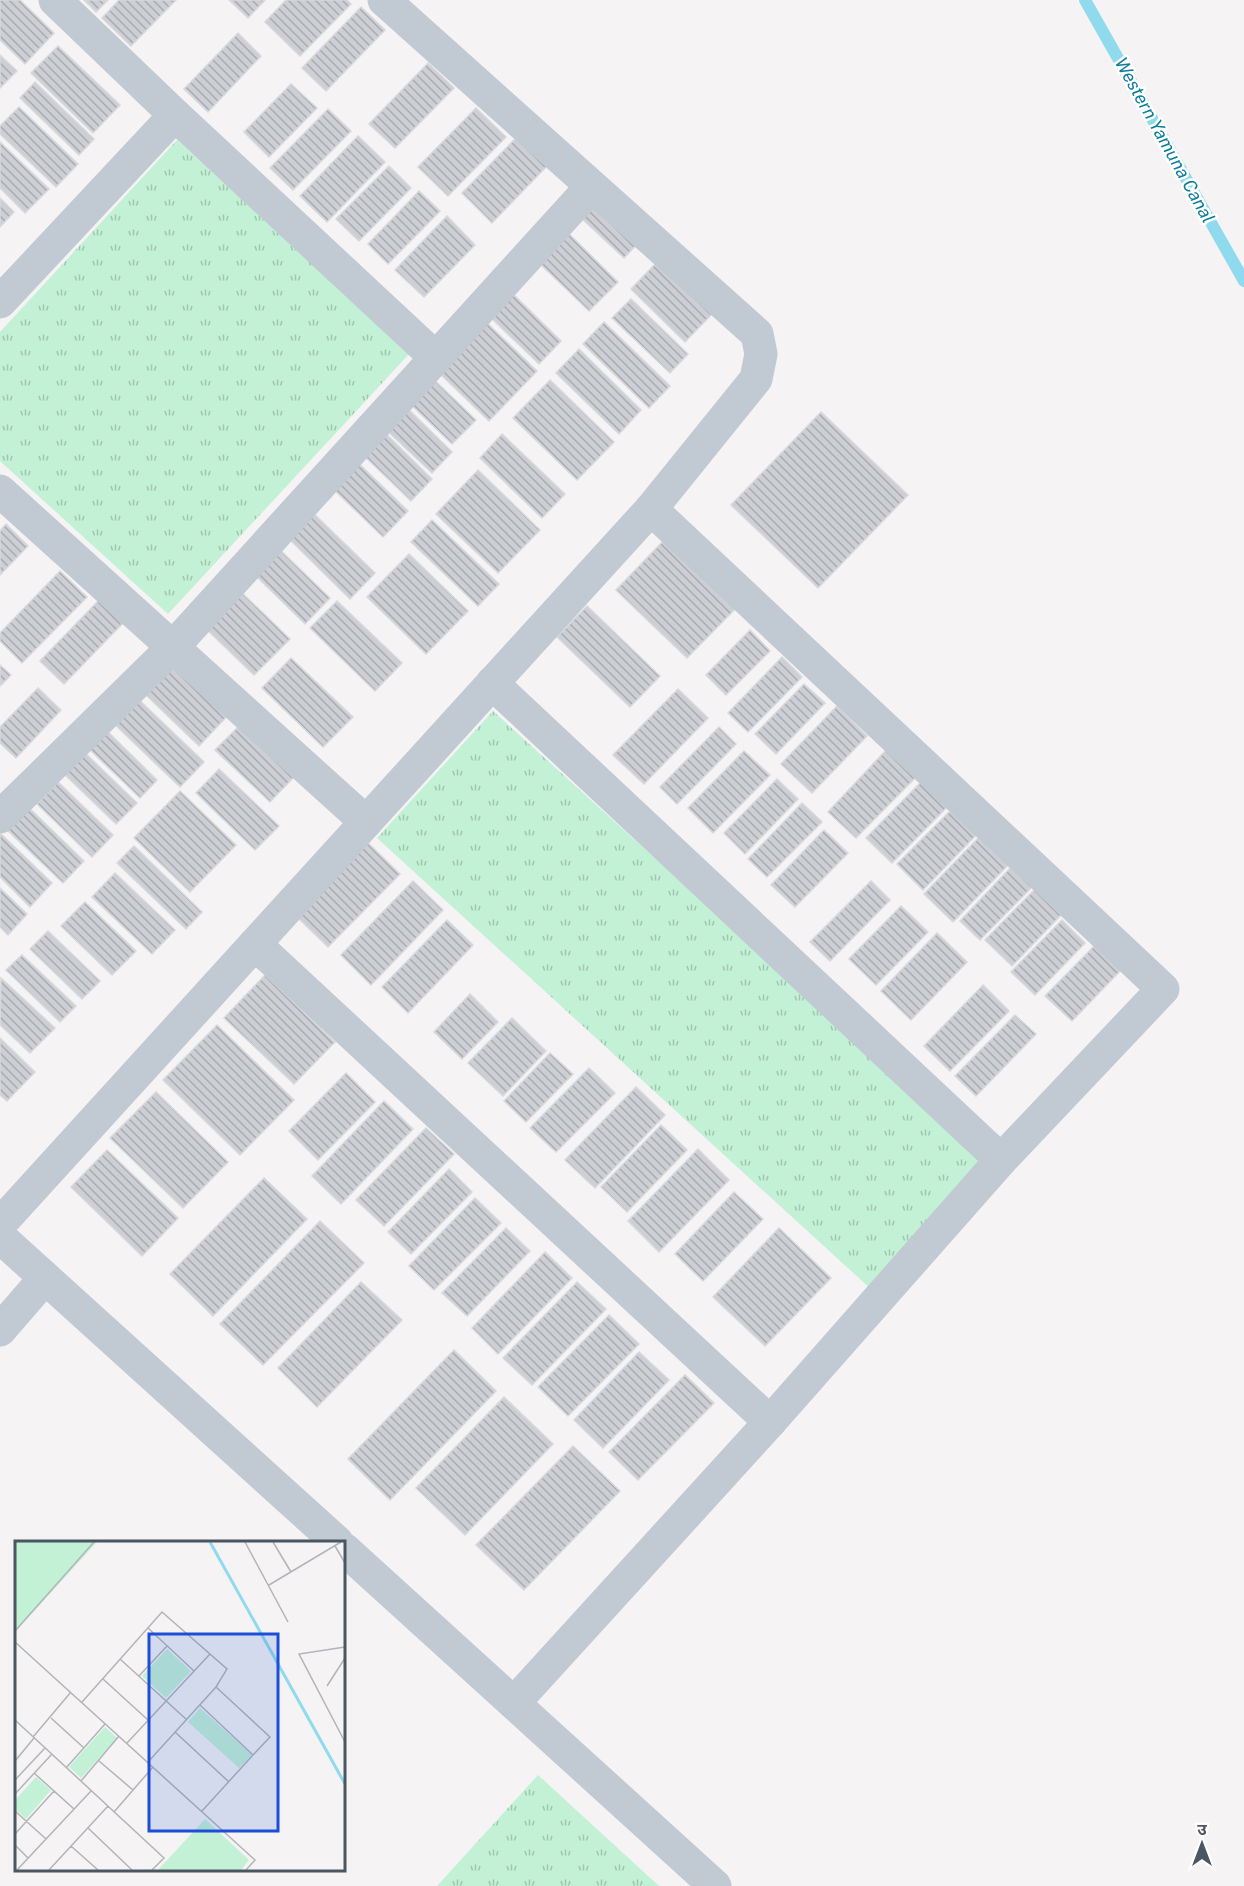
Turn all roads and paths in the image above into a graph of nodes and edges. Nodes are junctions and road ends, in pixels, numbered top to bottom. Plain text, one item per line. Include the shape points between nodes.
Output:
1 (55, 0) edge
2 (384, 0) edge
3 (175, 115) junction
4 (591, 187) junction
5 (0, 302) edge
6 (436, 358) junction
7 (0, 490) edge
8 (651, 509) junction
9 (173, 647) junction
10 (492, 683) junction
11 (0, 817) edge
12 (366, 822) junction
13 (255, 944) junction
14 (1001, 1160) junction
15 (0, 1224) edge
16 (0, 1237) edge
17 (45, 1278) junction
18 (0, 1330) edge
19 (770, 1422) junction
20 (336, 1541) edge
21 (345, 1549) edge
22 (514, 1703) junction
23 (715, 1886) edge

1 - 3 street
2 - 4 street
3 - 5 street
3 - 6 street
4 - 6 street
4 - 8 street via 756,334 761,354 756,379
6 - 9 street
7 - 9 street
8 - 10 street
8 - 14 street via 1163,989
9 - 11 street
9 - 12 street
10 - 12 street
10 - 14 street
12 - 13 street
13 - 15 street
13 - 19 street
14 - 19 street
16 - 17 street
17 - 18 street
17 - 20 street
19 - 22 street
21 - 22 street
22 - 23 street

